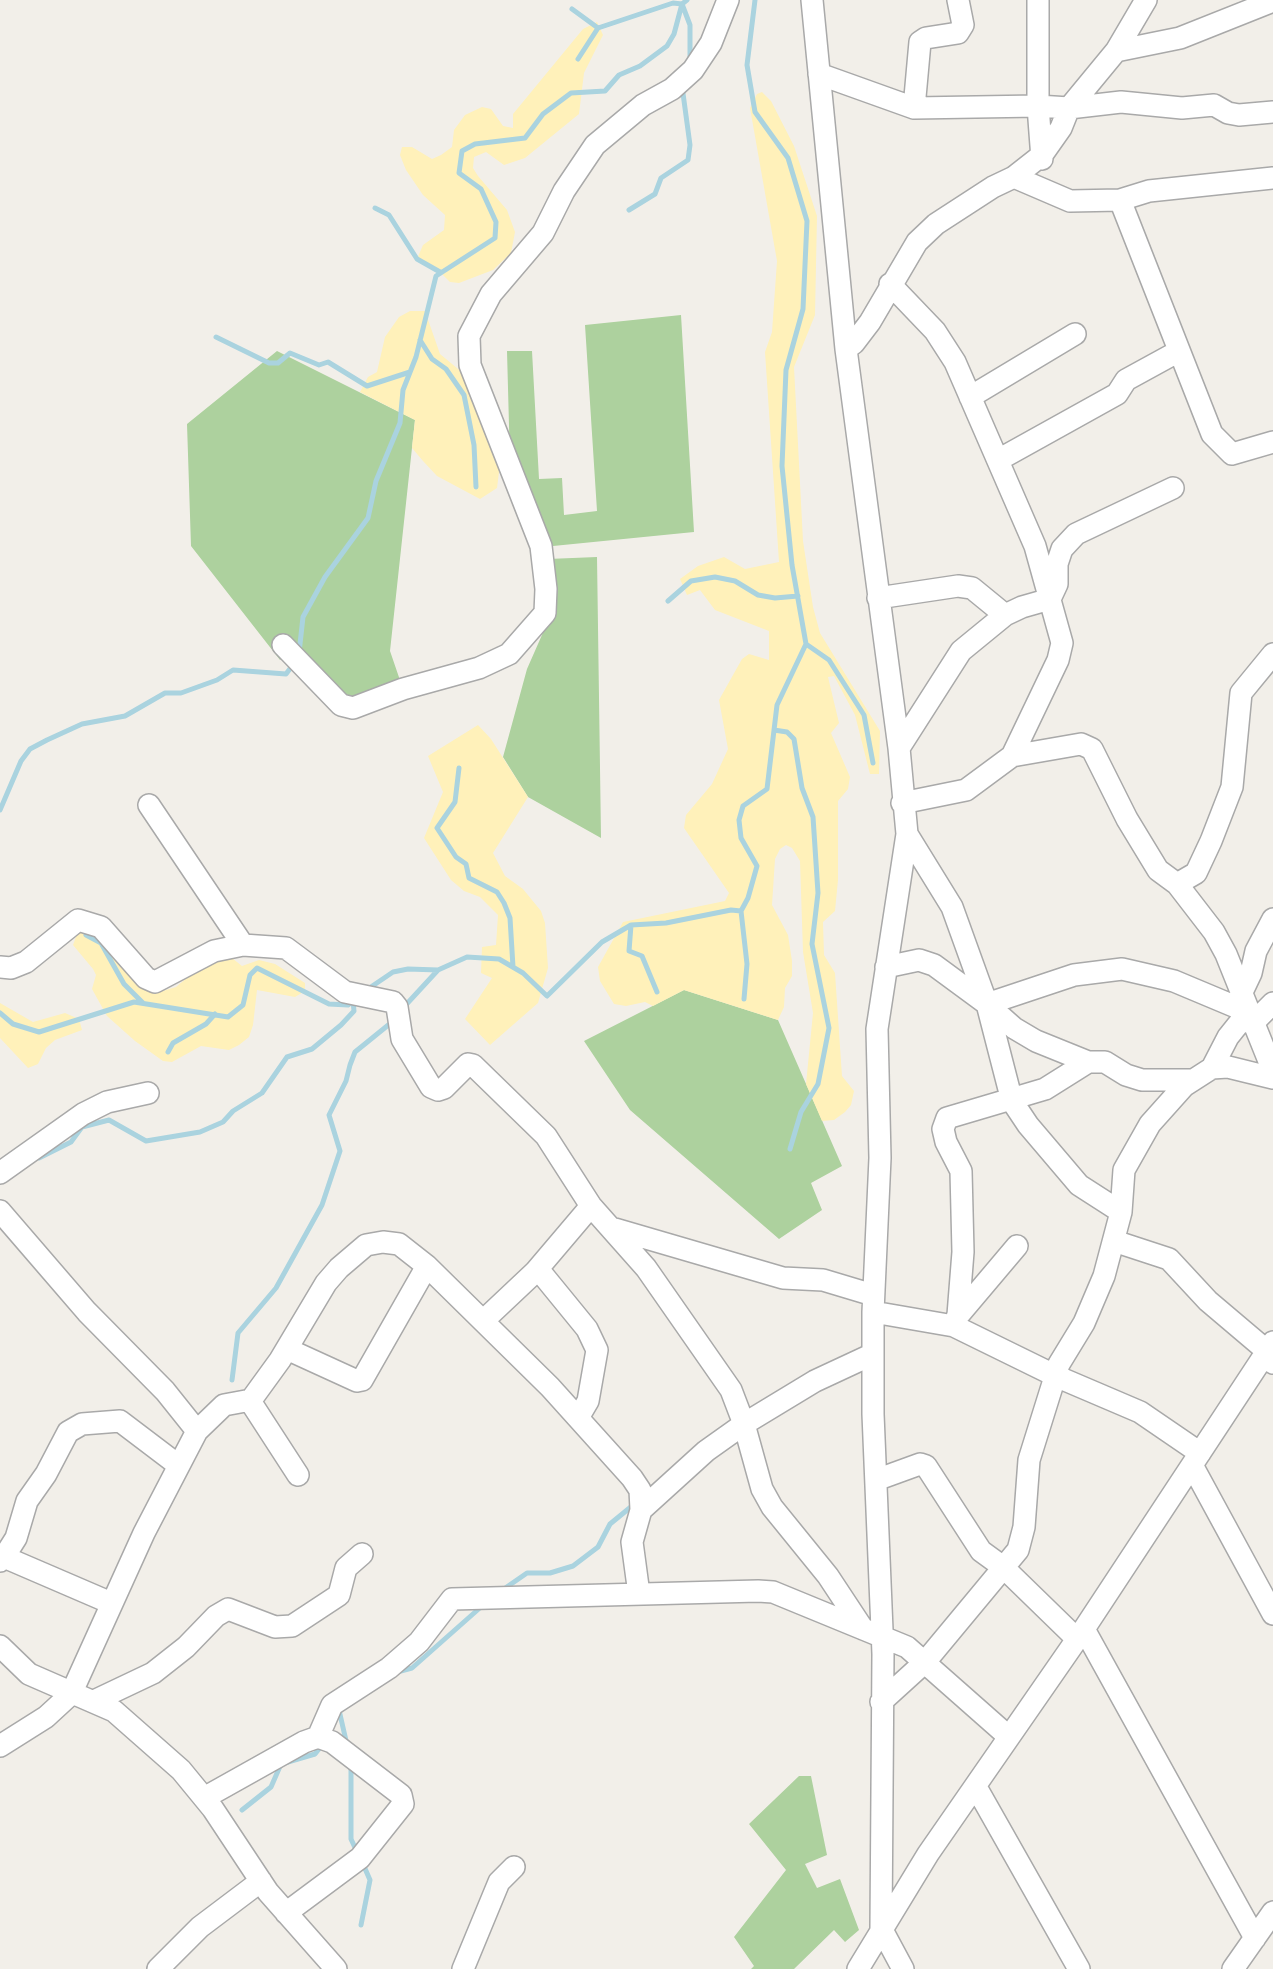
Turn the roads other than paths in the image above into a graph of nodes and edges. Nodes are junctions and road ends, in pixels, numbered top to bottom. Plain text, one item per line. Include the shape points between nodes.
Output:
1 (728, 0) edge
2 (958, 0) edge
3 (1038, 0) edge
4 (1146, 0) edge
5 (1273, 1) edge
6 (814, 2) edge
7 (1116, 51) junction
8 (820, 74) junction
9 (1038, 106) junction
10 (914, 108) junction
11 (1069, 108) junction
12 (1273, 112) edge
13 (1042, 155) junction
14 (1014, 177) junction
15 (1273, 178) edge
16 (1040, 187) junction
17 (1120, 200) junction
18 (890, 284) junction
19 (1075, 334) dead end
20 (846, 349) junction
21 (1179, 351) junction
22 (970, 397) junction
23 (1273, 442) edge
24 (1000, 459) junction
25 (1173, 488) dead end
26 (878, 598) junction
27 (1050, 599) junction
28 (1006, 615) junction
29 (283, 645) dead end
30 (1273, 654) edge
31 (899, 748) junction
32 (1012, 756) junction
33 (902, 803) junction
34 (149, 805) dead end
35 (906, 834) junction
36 (1177, 884) junction
37 (1273, 919) edge
38 (243, 945) junction
39 (0, 967) edge
40 (886, 967) junction
41 (1273, 1003) edge
42 (987, 1004) junction
43 (1247, 1010) junction
44 (1088, 1062) junction
45 (1212, 1069) junction
46 (1273, 1071) edge
47 (1273, 1078) edge
48 (1192, 1080) junction
49 (148, 1093) dead end
50 (1012, 1101) junction
51 (0, 1173) edge
52 (591, 1206) junction
53 (0, 1211) edge
54 (1121, 1212) junction
55 (615, 1230) junction
56 (1114, 1241) junction
57 (1017, 1245) dead end
58 (428, 1266) junction
59 (538, 1269) junction
60 (873, 1304) junction
61 (956, 1320) junction
62 (483, 1321) junction
63 (286, 1349) junction
64 (1271, 1352) edge
65 (873, 1354) junction
66 (1058, 1377) junction
67 (250, 1401) junction
68 (578, 1418) junction
69 (744, 1424) junction
70 (197, 1431) junction
71 (1196, 1459) junction
72 (178, 1465) junction
73 (298, 1475) dead end
74 (876, 1480) junction
75 (641, 1510) junction
76 (362, 1554) dead end
77 (2, 1559) edge
78 (1003, 1567) junction
79 (639, 1594) junction
80 (111, 1603) junction
81 (1273, 1614) edge
82 (872, 1631) junction
83 (1081, 1634) junction
84 (0, 1646) edge
85 (925, 1662) junction
86 (71, 1694) junction
87 (94, 1701) junction
88 (881, 1702) junction
89 (318, 1737) junction
90 (1009, 1737) junction
91 (0, 1746) edge
92 (976, 1787) junction
93 (204, 1798) junction
94 (514, 1867) dead end
95 (261, 1881) junction
96 (1273, 1912) edge
97 (286, 1913) junction
98 (881, 1928) junction
99 (1255, 1938) junction
100 (325, 1965) edge
101 (158, 1969) edge
102 (463, 1969) edge
103 (858, 1969) edge
104 (903, 1969) edge
105 (1079, 1969) edge
106 (1233, 1969) edge

1 - 29 street via 711,43 693,70 595,145 543,233 491,294 469,335 470,365 541,546 545,612 509,654 353,708 341,705
2 - 10 street via 963,25 958,33 920,42
3 - 9 street
4 - 7 street
5 - 7 street via 1180,38
6 - 8 street
7 - 11 street
8 - 10 street
8 - 20 street
9 - 10 street
9 - 11 street
9 - 13 street
11 - 12 street via 1121,102 1182,108 1214,105 1239,115
11 - 13 street
13 - 14 street
13 - 16 street
14 - 16 street
14 - 18 street via 936,224 917,242
15 - 17 street via 1149,191
16 - 17 street via 1070,201
17 - 21 street
18 - 20 street via 870,321
18 - 22 street via 934,331
19 - 22 street
20 - 26 street
21 - 23 street via 1212,433 1224,448 1232,454
21 - 24 street via 1126,380 1117,394
22 - 24 street
24 - 27 street via 1035,545
25 - 27 street via 1076,534 1062,549
26 - 28 street via 958,586 972,588
26 - 31 street
27 - 28 street
27 - 32 street via 1062,643
28 - 31 street via 961,651
30 - 36 street via 1241,693 1232,787 1211,841 1196,873
31 - 33 street
32 - 33 street via 966,790
32 - 36 street via 1081,744 1092,749 1157,870
33 - 35 street
34 - 38 street
35 - 40 street
35 - 42 street via 952,908
36 - 43 street via 1213,932
37 - 43 street via 1256,951
38 - 39 street via 214,951 155,982 146,978 101,927 78,920 26,962
38 - 52 street via 286,948 345,992 393,1002 402,1039 426,1082 438,1090 468,1064 481,1070 546,1136
40 - 42 street via 919,960 934,965
40 - 60 street via 877,1029 880,1157
41 - 43 street
42 - 43 street via 1074,975 1122,969 1174,981
42 - 44 street via 1036,1041
42 - 50 street
43 - 45 street
43 - 46 street
44 - 48 street via 1105,1062 1142,1080
44 - 50 street via 1045,1089
45 - 47 street via 1228,1066
45 - 48 street
48 - 54 street via 1154,1118 1130,1159 1121,1190
49 - 51 street via 107,1102 83,1114
50 - 54 street via 1079,1185
50 - 61 street via 956,1113 947,1118 943,1129 961,1171 963,1252
52 - 55 street
52 - 59 street
53 - 70 street
54 - 56 street
55 - 60 street via 783,1278 822,1280
55 - 69 street via 731,1390
56 - 64 street via 1169,1259 1208,1301
56 - 66 street via 1093,1303 1063,1356
57 - 61 street
58 - 62 street
58 - 63 street via 399,1244 366,1245 326,1283
58 - 63 street via 362,1380
59 - 62 street
59 - 68 street via 587,1329 597,1350 588,1401
60 - 61 street
60 - 65 street
61 - 66 street
62 - 68 street
63 - 67 street
64 - 71 street
65 - 69 street via 815,1381
65 - 74 street
66 - 71 street via 1140,1412
66 - 78 street via 1029,1460 1018,1550
67 - 70 street via 223,1405
67 - 73 street
68 - 75 street via 632,1478 640,1490
69 - 75 street via 706,1451
69 - 82 street via 756,1473 772,1507
70 - 72 street
71 - 81 street
71 - 83 street
72 - 77 street via 120,1421 82,1424 68,1432 27,1501 16,1538
72 - 80 street
74 - 78 street via 920,1464 926,1466 981,1551
74 - 82 street
75 - 79 street via 632,1542
76 - 87 street via 346,1568 339,1595 292,1626 275,1627 229,1609 153,1673
77 - 80 street
78 - 83 street
78 - 85 street
79 - 82 street via 774,1592
79 - 89 street via 452,1599 409,1651 332,1705
80 - 86 street
82 - 85 street
82 - 88 street via 883,1654
83 - 90 street
83 - 99 street
84 - 86 street via 29,1674
85 - 88 street
85 - 90 street
86 - 87 street
86 - 91 street via 46,1717
87 - 93 street via 131,1725 181,1770
88 - 98 street
89 - 93 street
89 - 97 street via 332,1742 394,1787 403,1804 356,1862
90 - 92 street
92 - 98 street
92 - 105 street
93 - 95 street
94 - 102 street via 499,1882
95 - 97 street
95 - 101 street via 200,1927
96 - 99 street
97 - 100 street
98 - 103 street
98 - 104 street
99 - 106 street

